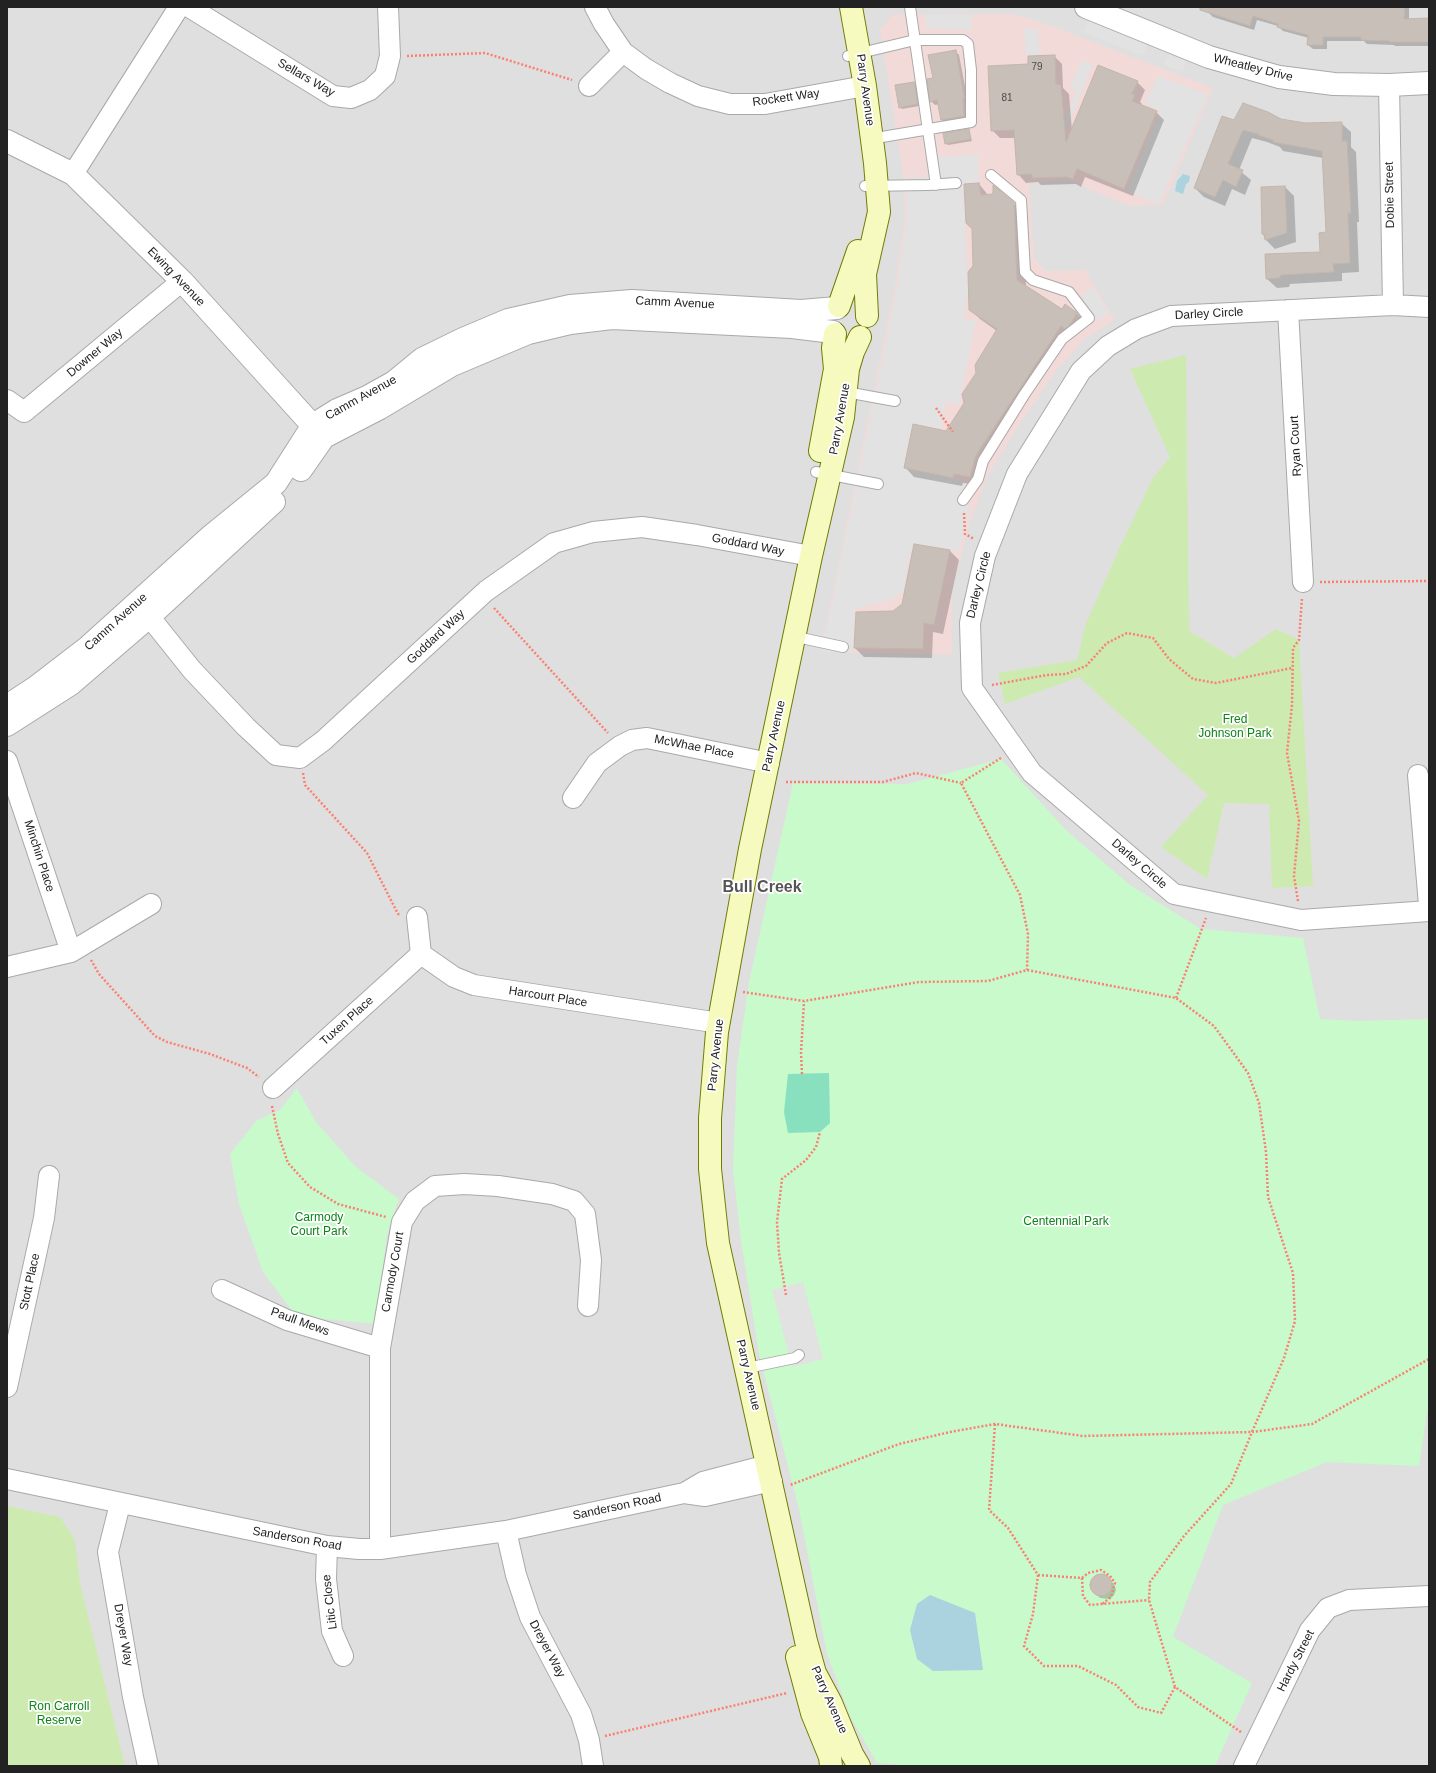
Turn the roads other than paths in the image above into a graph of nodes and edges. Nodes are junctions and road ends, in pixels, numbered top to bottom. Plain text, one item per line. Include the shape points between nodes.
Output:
1 (178, 7) edge
2 (189, 7) edge
3 (388, 7) edge
4 (595, 7) edge
5 (839, 7) edge
6 (851, 7) edge
7 (910, 7) edge
8 (1086, 7) edge
9 (915, 40) junction
10 (623, 52) junction
11 (854, 54) junction
12 (1429, 83) edge
13 (1389, 85) junction
14 (590, 86) road end
15 (860, 87) junction
16 (929, 130) junction
17 (867, 140) junction
18 (7, 141) edge
19 (73, 174) junction
20 (991, 175) dead end
21 (956, 183) dead end
22 (871, 185) junction
23 (936, 185) junction
24 (182, 281) junction
25 (1393, 306) junction
26 (838, 307) junction
27 (1429, 307) edge
28 (1288, 310) junction
29 (867, 316) junction
30 (834, 333) junction
31 (860, 337) junction
32 (846, 392) junction
33 (7, 400) edge
34 (895, 400) dead end
35 (319, 431) junction
36 (823, 474) junction
37 (878, 484) dead end
38 (963, 500) road end
39 (805, 555) junction
40 (1303, 582) road end
41 (143, 610) junction
42 (790, 635) junction
43 (843, 647) dead end
44 (7, 706) edge
45 (7, 725) edge
46 (7, 761) edge
47 (764, 761) junction
48 (1418, 775) dead end
49 (573, 798) dead end
50 (151, 904) dead end
51 (1429, 905) edge
52 (1429, 911) edge
53 (417, 917) road end
54 (77, 949) junction
55 (421, 954) junction
56 (7, 967) edge
57 (712, 1022) junction
58 (273, 1088) road end
59 (49, 1176) dead end
60 (222, 1290) dead end
61 (588, 1306) dead end
62 (380, 1348) junction
63 (799, 1355) dead end
64 (747, 1368) junction
65 (7, 1387) edge
66 (768, 1477) junction
67 (7, 1480) edge
68 (120, 1504) junction
69 (506, 1531) junction
70 (327, 1546) junction
71 (380, 1549) junction
72 (1429, 1596) edge
73 (343, 1656) dead end
74 (148, 1766) edge
75 (594, 1766) edge
76 (831, 1766) edge
77 (859, 1766) edge
78 (1244, 1766) edge

1 - 19 street
2 - 3 street, Sellars Way via 333,96 351,98 370,90 384,76 390,56
4 - 10 street, Rockett Way
5 - 11 main road, Parry Avenue
6 - 11 main road, Parry Avenue
7 - 9 lane
8 - 13 street, Wheatley Drive via 1209,57 1279,77 1334,84
9 - 11 lane
9 - 16 lane
9 - 16 lane via 963,40 968,44 971,122
10 - 14 street
10 - 15 street, Rockett Way via 670,83 698,96 730,104 765,104
11 - 15 main road, Parry Avenue
12 - 13 street, Wheatley Drive
13 - 25 street, Dobie Street
15 - 17 main road, Parry Avenue
16 - 17 lane
16 - 23 lane
17 - 22 main road, Parry Avenue
18 - 19 street, Ewing Avenue
19 - 24 street, Ewing Avenue
20 - 38 lane via 1021,200 1026,272 1033,280 1070,292 1089,318 1062,339 983,461 978,479
21 - 23 lane
22 - 23 lane
22 - 26 main road, Parry Avenue via 858,253
22 - 29 main road, Parry Avenue via 878,212 865,274
24 - 33 street, Downer Way via 24,412
24 - 35 street, Ewing Avenue
25 - 27 street, Darley Circle
25 - 28 street, Darley Circle
26 - 29 main road via 853,304 860,307
26 - 30 main road via 831,320
26 - 35 street, Camm Avenue via 801,310 632,301 570,306 508,320 422,359 394,382 337,410
28 - 40 street, Ryan Court
28 - 52 street, Darley Circle via 1170,316 1136,329 1108,346 1081,371 1017,474 988,548 970,623 972,688 1032,773 1174,894 1301,920
29 - 31 main road via 867,326
30 - 31 main road via 849,341
30 - 35 street, Camm Avenue via 792,328 612,318 570,323 528,333 452,365 380,408
30 - 36 main road, Parry Avenue via 835,369
31 - 32 main road, Parry Avenue via 848,369
32 - 34 lane
32 - 36 main road, Parry Avenue via 842,417
35 - 41 street, Camm Avenue via 276,483 212,535
36 - 37 lane
36 - 39 main road, Parry Avenue
39 - 41 street, Goddard Way via 642,527 593,532 554,543 482,595 323,741 300,758 276,755 246,727 197,675
39 - 42 main road, Parry Avenue
41 - 44 street, Camm Avenue
41 - 45 street, Camm Avenue via 71,684
42 - 43 lane
42 - 47 main road, Parry Avenue
46 - 54 street, Minchin Place
47 - 49 street, McWhae Place via 647,738 632,740 598,763
47 - 57 main road, Parry Avenue via 750,849
48 - 51 street
50 - 54 street
53 - 55 street
54 - 56 street
55 - 57 street, Harcourt Place via 454,977 474,985
55 - 58 street, Tuxen Place
57 - 64 main road, Parry Avenue via 712,1193 718,1243
57 - 66 main road, Parry Avenue via 697,1144 699,1193 710,1267
59 - 65 street, Stott Place via 44,1218
60 - 62 street, Paull Mews via 287,1320
61 - 62 street, Carmody Court via 591,1260 585,1214 574,1201 552,1194 498,1186 435,1186 415,1201 402,1222
62 - 71 street, Carmody Court
63 - 64 lane
64 - 66 main road, Parry Avenue
66 - 69 street, Sanderson Road via 705,1496 684,1494
66 - 76 main road, Parry Avenue via 802,1679
66 - 77 main road, Parry Avenue via 815,1673
67 - 68 street, Sanderson Road
68 - 70 street, Sanderson Road
68 - 74 street, Dreyer Way via 108,1552
69 - 71 street, Sanderson Road
69 - 75 street, Dreyer Way via 516,1575 530,1617 581,1714
70 - 71 street, Sanderson Road
70 - 73 street, Litic Close via 326,1579 332,1631
72 - 78 street, Hardy Street via 1349,1600 1328,1608 1310,1630

